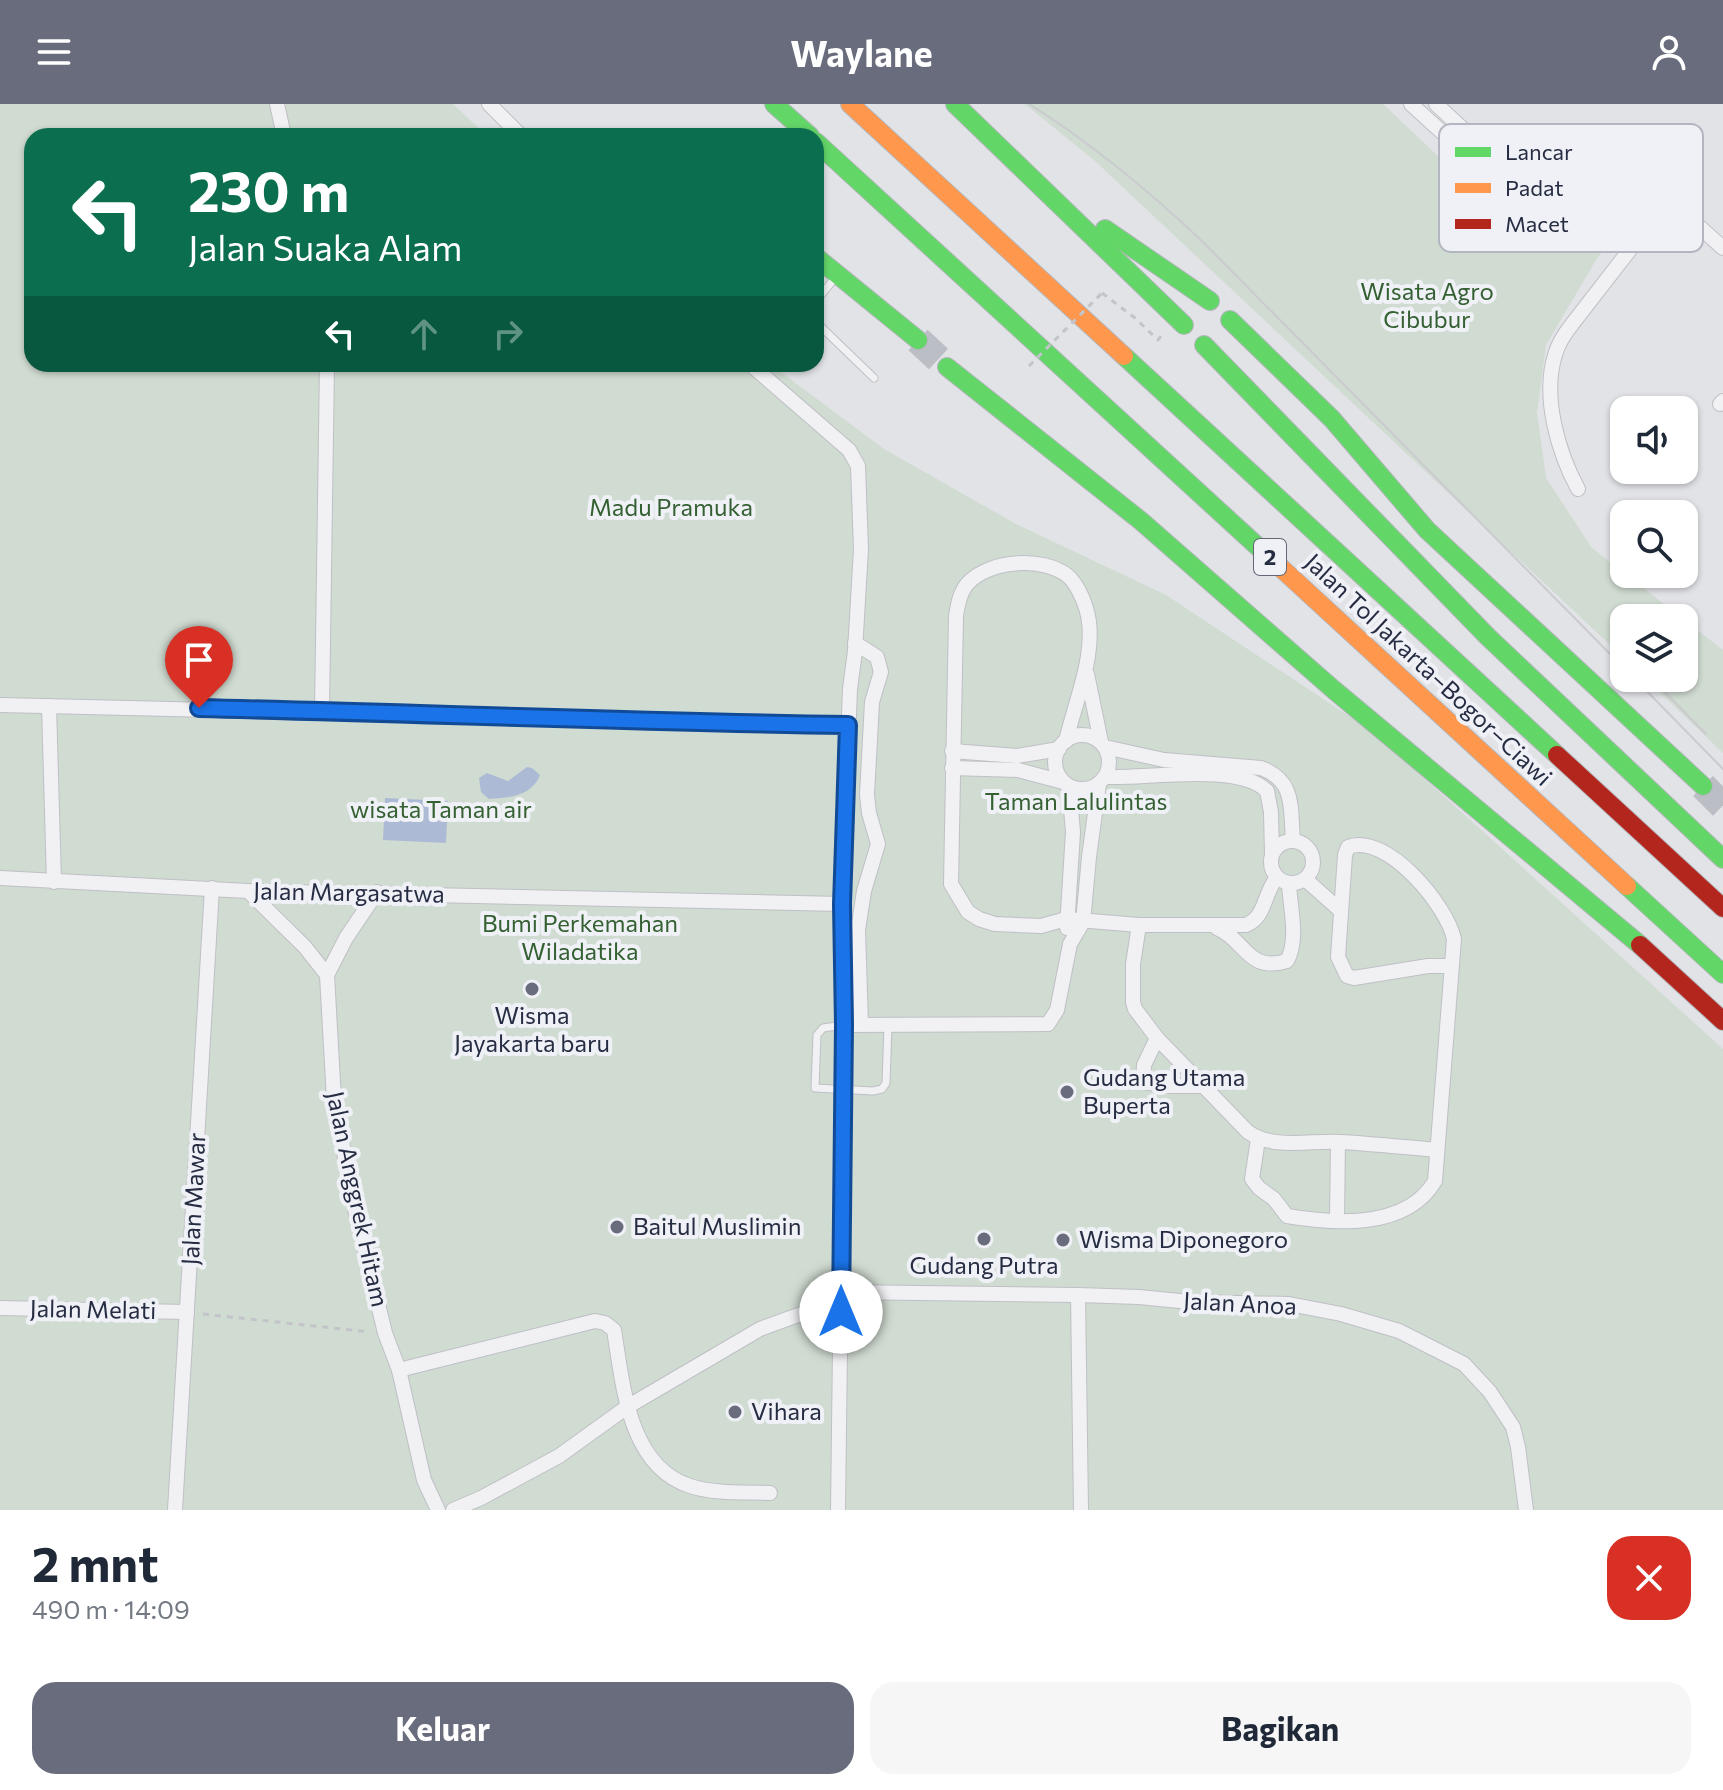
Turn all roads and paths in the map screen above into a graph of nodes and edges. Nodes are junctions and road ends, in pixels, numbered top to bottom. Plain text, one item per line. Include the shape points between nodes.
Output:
1 (277, 104) edge
2 (489, 104) edge
3 (774, 104) edge
4 (850, 104) edge
5 (938, 104) edge
6 (955, 104) edge
7 (1411, 104) edge
8 (1436, 104) edge
9 (1458, 124) edge
10 (282, 128) edge
11 (513, 128) edge
12 (801, 128) edge
13 (1439, 129) edge
14 (824, 149) edge
15 (1022, 167) junction
16 (1041, 186) junction
17 (1703, 229) edge
18 (1723, 248) edge
19 (1628, 252) edge
20 (824, 264) edge
21 (838, 275) junction
22 (824, 292) edge
23 (1210, 301) dead end
24 (1230, 320) dead end
25 (1184, 325) dead end
26 (824, 330) edge
27 (918, 340) tunnel mouth
28 (1158, 340) dead end
29 (1204, 345) dead end
30 (1029, 366) dead end
31 (947, 367) tunnel mouth
32 (327, 372) edge
33 (759, 372) edge
34 (874, 378) dead end
35 (1578, 489) dead end
36 (855, 643) junction
37 (1086, 670) junction
38 (0, 705) edge
39 (49, 706) junction
40 (322, 711) junction
41 (848, 725) junction
42 (1062, 745) junction
43 (1103, 745) junction
44 (952, 751) junction
45 (952, 768) junction
46 (1102, 780) junction
47 (1066, 784) junction
48 (1703, 786) tunnel mouth
49 (1293, 840) junction
50 (1272, 854) junction
51 (1723, 859) edge
52 (0, 878) edge
53 (1305, 879) junction
54 (1283, 880) junction
55 (54, 882) junction
56 (212, 888) junction
57 (248, 891) junction
58 (377, 892) junction
59 (842, 904) junction
60 (1723, 908) edge
61 (1341, 911) junction
62 (1066, 919) junction
63 (1083, 922) junction
64 (1139, 925) junction
65 (1210, 926) junction
66 (1070, 944) junction
67 (1450, 966) junction
68 (1723, 974) edge
69 (327, 975) junction
70 (1723, 1021) edge
71 (861, 1024) junction
72 (844, 1025) junction
73 (888, 1026) junction
74 (1157, 1038) junction
75 (1203, 1086) junction
76 (843, 1089) junction
77 (1258, 1139) junction
78 (1338, 1142) junction
79 (1436, 1150) junction
80 (1337, 1219) junction
81 (841, 1292) junction
82 (1078, 1295) junction
83 (0, 1308) edge
84 (187, 1312) junction
85 (841, 1312) junction
86 (385, 1333) junction
87 (399, 1370) junction
88 (627, 1407) junction
89 (770, 1493) dead end
90 (175, 1510) edge
91 (438, 1510) edge
92 (453, 1510) edge
93 (838, 1510) edge
94 (1081, 1510) edge
95 (1526, 1510) edge

1 - 10 street
2 - 11 street
3 - 12 highway
4 - 60 highway, Jalan Tol Jakarta–Bogor–Ciawi / 2
5 - 15 highway
6 - 15 highway
7 - 13 street
8 - 9 street
14 - 68 highway, Jalan Tol Jakarta–Bogor–Ciawi / 2
15 - 16 highway
16 - 23 highway
16 - 25 highway
17 - 18 street
19 - 35 street via 1573,323 1553,359 1551,396 1557,432 1564,464
20 - 21 highway
21 - 22 lane
21 - 27 highway
24 - 48 highway via 1332,419 1427,530
26 - 34 lane
28 - 30 path, bridge via 1102,293
29 - 51 highway via 1488,637
31 - 70 highway via 1141,521 1334,690 1596,906
32 - 40 street
33 - 36 street via 849,450 858,466 861,549
36 - 41 street
36 - 71 street via 877,657 881,672 869,728 867,795 878,844 858,930
37 - 42 street
37 - 43 street
37 - 44 street via 1087,609 1069,576 1032,564 986,571 961,594 956,616
38 - 39 street
39 - 40 street
39 - 55 street
40 - 41 street
41 - 59 street
42 - 43 street via 1084,735
42 - 44 street via 1017,756
42 - 47 street via 1056,769
43 - 46 street via 1110,762
43 - 49 street via 1164,760 1274,772 1288,789
44 - 45 street
45 - 47 street via 1018,770
45 - 62 street via 951,884 968,912 995,924 1041,926
46 - 47 street via 1084,790
46 - 50 street via 1173,774 1251,779 1267,791
46 - 63 street
47 - 62 street via 1073,832
49 - 50 street
49 - 53 street via 1311,851 1313,866
50 - 54 street via 1271,866
52 - 55 street, Jalan Margasatwa
53 - 54 street
53 - 61 street
54 - 65 street via 1266,893 1253,923
54 - 65 street via 1293,941 1287,961 1251,958 1230,934
55 - 56 street, Jalan Margasatwa
56 - 57 street, Jalan Margasatwa
56 - 84 street, Jalan Mawar
57 - 58 street, Jalan Margasatwa
57 - 69 street
58 - 59 street, Jalan Margasatwa
58 - 69 street
59 - 72 street
61 - 67 street via 1338,957 1347,976
61 - 67 street via 1348,847 1384,853 1402,865 1449,922 1454,939
62 - 63 street
62 - 66 street
63 - 64 street
63 - 66 street
64 - 65 street
64 - 74 street via 1133,1002
66 - 73 street via 1057,1010 1048,1024
67 - 79 street
69 - 86 street, Jalan Anggrek Hitam via 334,1100
71 - 72 street
71 - 73 street
72 - 76 street
72 - 76 lane via 823,1028 817,1035 815,1088
73 - 76 lane via 882,1089
74 - 75 street
74 - 75 street via 1144,1065 1143,1082
75 - 77 street
76 - 81 street
77 - 78 street
77 - 80 street via 1252,1179 1284,1214
78 - 79 street
78 - 80 street
79 - 80 street via 1435,1181 1420,1199 1387,1218
81 - 82 street, Jalan Anoa
81 - 85 street
82 - 94 street
82 - 95 street, Jalan Anoa via 1289,1304 1399,1331 1464,1364 1501,1408 1518,1447
83 - 84 street, Jalan Melati
84 - 86 path
84 - 90 street, Jalan Mawar
85 - 88 street via 801,1314 760,1329
85 - 93 street
86 - 87 street, Jalan Anggrek Hitam
87 - 88 street via 595,1321 614,1330
87 - 91 street, Jalan Anggrek Hitam via 424,1480
88 - 89 street via 646,1451 673,1479 693,1487
88 - 92 street via 559,1456

